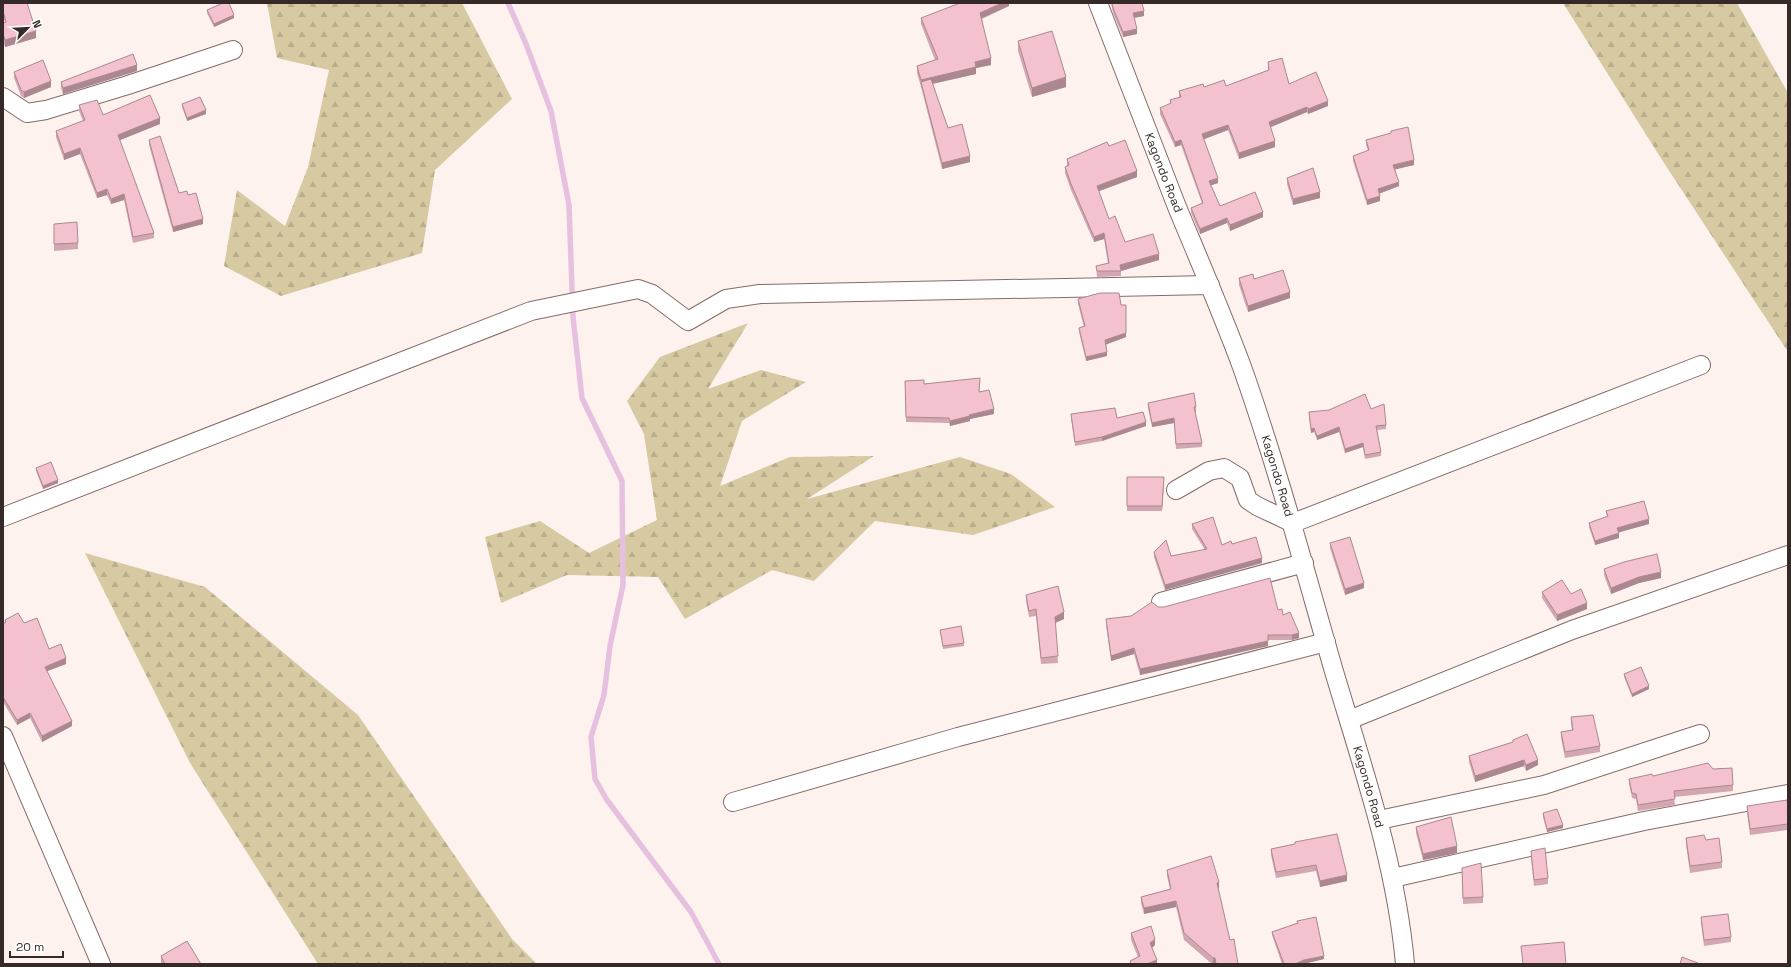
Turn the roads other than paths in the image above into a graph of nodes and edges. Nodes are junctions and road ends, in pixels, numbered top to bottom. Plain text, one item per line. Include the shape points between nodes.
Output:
1 (1098, 3) edge
2 (233, 50) dead end
3 (3, 97) edge
4 (1210, 285) junction
5 (1701, 365) dead end
6 (1176, 490) dead end
7 (3, 517) edge
8 (1293, 523) junction
9 (1788, 555) edge
10 (1304, 563) junction
11 (1161, 602) dead end
12 (1326, 642) junction
13 (1349, 720) junction
14 (1700, 734) dead end
15 (3, 736) edge
16 (1788, 794) edge
17 (733, 802) dead end
18 (1379, 820) junction
19 (1393, 878) junction
20 (101, 964) edge
21 (1405, 964) edge

1 - 4 street, Kagondo Road
2 - 3 street via 46,110 27,113
4 - 7 street via 760,294 726,299 688,321 652,294 638,289 531,311
4 - 8 street, Kagondo Road via 1243,369
5 - 8 street
6 - 8 street via 1209,471 1224,468 1240,478 1248,500
8 - 10 street, Kagondo Road
9 - 13 street via 1572,630
10 - 11 street
10 - 12 street, Kagondo Road
12 - 13 street, Kagondo Road
12 - 17 street via 958,737
13 - 18 street, Kagondo Road
14 - 18 street via 1544,785
15 - 20 street
16 - 19 street via 1644,821
18 - 19 street, Kagondo Road
19 - 21 street, Kagondo Road

